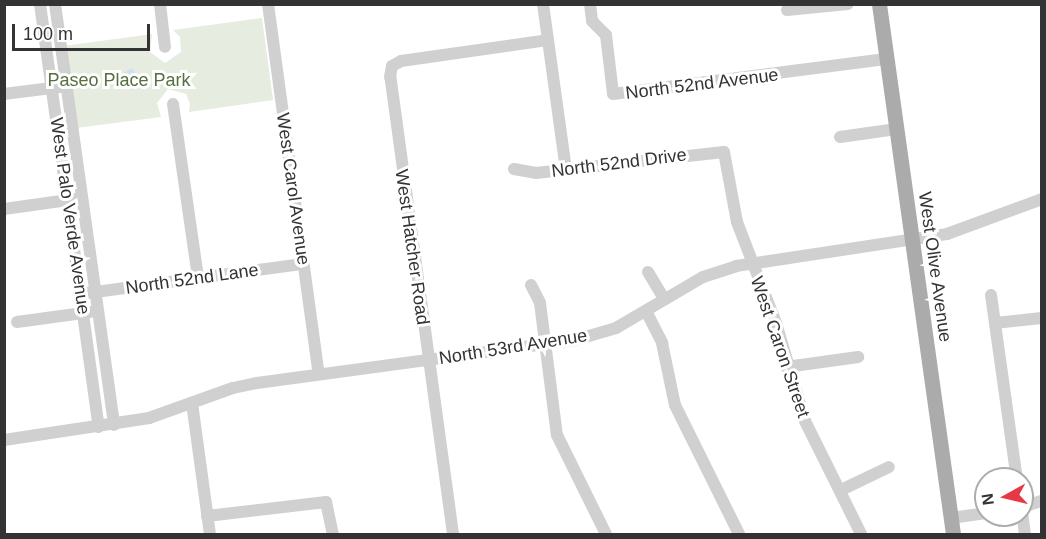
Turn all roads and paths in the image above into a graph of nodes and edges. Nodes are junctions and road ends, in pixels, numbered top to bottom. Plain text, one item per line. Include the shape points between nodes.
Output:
1 (40, 4) edge
2 (55, 4) edge
3 (160, 4) edge
4 (268, 4) edge
5 (543, 4) edge
6 (590, 4) edge
7 (848, 4) edge
8 (879, 4) edge
9 (790, 6) edge
10 (548, 40) junction
11 (165, 47) dead end
12 (886, 59) junction
13 (66, 86) junction
14 (52, 88) junction
15 (4, 94) edge
16 (173, 104) dead end
17 (896, 129) junction
18 (840, 137) dead end
19 (723, 152) joint
20 (514, 169) dead end
21 (566, 170) junction
22 (82, 198) junction
23 (1041, 199) edge
24 (68, 201) junction
25 (4, 209) edge
26 (912, 239) junction
27 (750, 262) junction
28 (303, 264) junction
29 (648, 272) dead end
30 (198, 278) junction
31 (531, 285) dead end
32 (95, 292) junction
33 (80, 294) junction
34 (991, 295) dead end
35 (664, 299) junction
36 (98, 310) junction
37 (646, 311) junction
38 (83, 313) junction
39 (1041, 318) edge
40 (17, 322) dead end
41 (995, 323) junction
42 (546, 344) junction
43 (858, 357) dead end
44 (428, 359) junction
45 (786, 367) junction
46 (319, 374) junction
47 (192, 403) junction
48 (114, 425) junction
49 (99, 427) junction
50 (4, 440) edge
51 (889, 467) dead end
52 (1015, 467) edge
53 (841, 490) junction
54 (974, 515) edge
55 (207, 516) junction
56 (951, 518) junction
57 (210, 534) edge
58 (333, 534) edge
59 (453, 534) edge
60 (606, 534) edge
61 (739, 534) edge
62 (861, 534) edge
63 (953, 534) edge

1 - 14 street, West Palo Verde Avenue
2 - 13 street, West Palo Verde Avenue
3 - 11 street
4 - 28 street, West Carol Avenue
5 - 10 street
6 - 12 street, North 52nd Avenue via 592,21 606,35 614,94
7 - 9 street
8 - 12 main road, West Olive Avenue
10 - 21 street
10 - 44 street, West Hatcher Road via 401,61 392,66 390,77
12 - 17 main road, West Olive Avenue
13 - 14 street
13 - 22 street, West Palo Verde Avenue
14 - 15 street
14 - 24 street, West Palo Verde Avenue
16 - 30 street
17 - 18 street
17 - 26 main road, West Olive Avenue
19 - 21 street, North 52nd Drive
19 - 27 street, West Caron Street via 737,222
20 - 21 street, North 52nd Drive via 536,173
22 - 24 street
22 - 32 street, West Palo Verde Avenue
23 - 26 street, North 53rd Avenue via 968,228
24 - 25 street
24 - 33 street, West Palo Verde Avenue
26 - 27 street, North 53rd Avenue
26 - 56 main road, West Olive Avenue
27 - 35 street, North 53rd Avenue via 703,277
27 - 45 street, West Caron Street via 776,323
28 - 30 street, North 52nd Lane
28 - 46 street, West Carol Avenue
29 - 35 street
30 - 32 street, North 52nd Lane
31 - 42 street via 540,303
32 - 33 street, North 52nd Lane
32 - 36 street, West Palo Verde Avenue
33 - 38 street, West Palo Verde Avenue
34 - 41 street
35 - 37 street, North 53rd Avenue
36 - 38 street
36 - 48 street, West Palo Verde Avenue
37 - 42 street, North 53rd Avenue via 594,335
37 - 61 street via 662,343 675,405
38 - 40 street
38 - 49 street, West Palo Verde Avenue
39 - 41 street
41 - 52 street
42 - 44 street, North 53rd Avenue
42 - 60 street via 557,435
43 - 45 street
44 - 46 street, North 53rd Avenue
44 - 59 street, West Hatcher Road
45 - 53 street, West Caron Street via 805,421
46 - 47 street, North 53rd Avenue via 233,388
47 - 48 street, North 53rd Avenue
47 - 55 street
48 - 49 street, North 53rd Avenue
49 - 50 street, North 53rd Avenue
51 - 53 street
53 - 62 street, West Caron Street
54 - 56 street
55 - 57 street
55 - 58 street via 326,501
56 - 63 main road, West Olive Avenue

